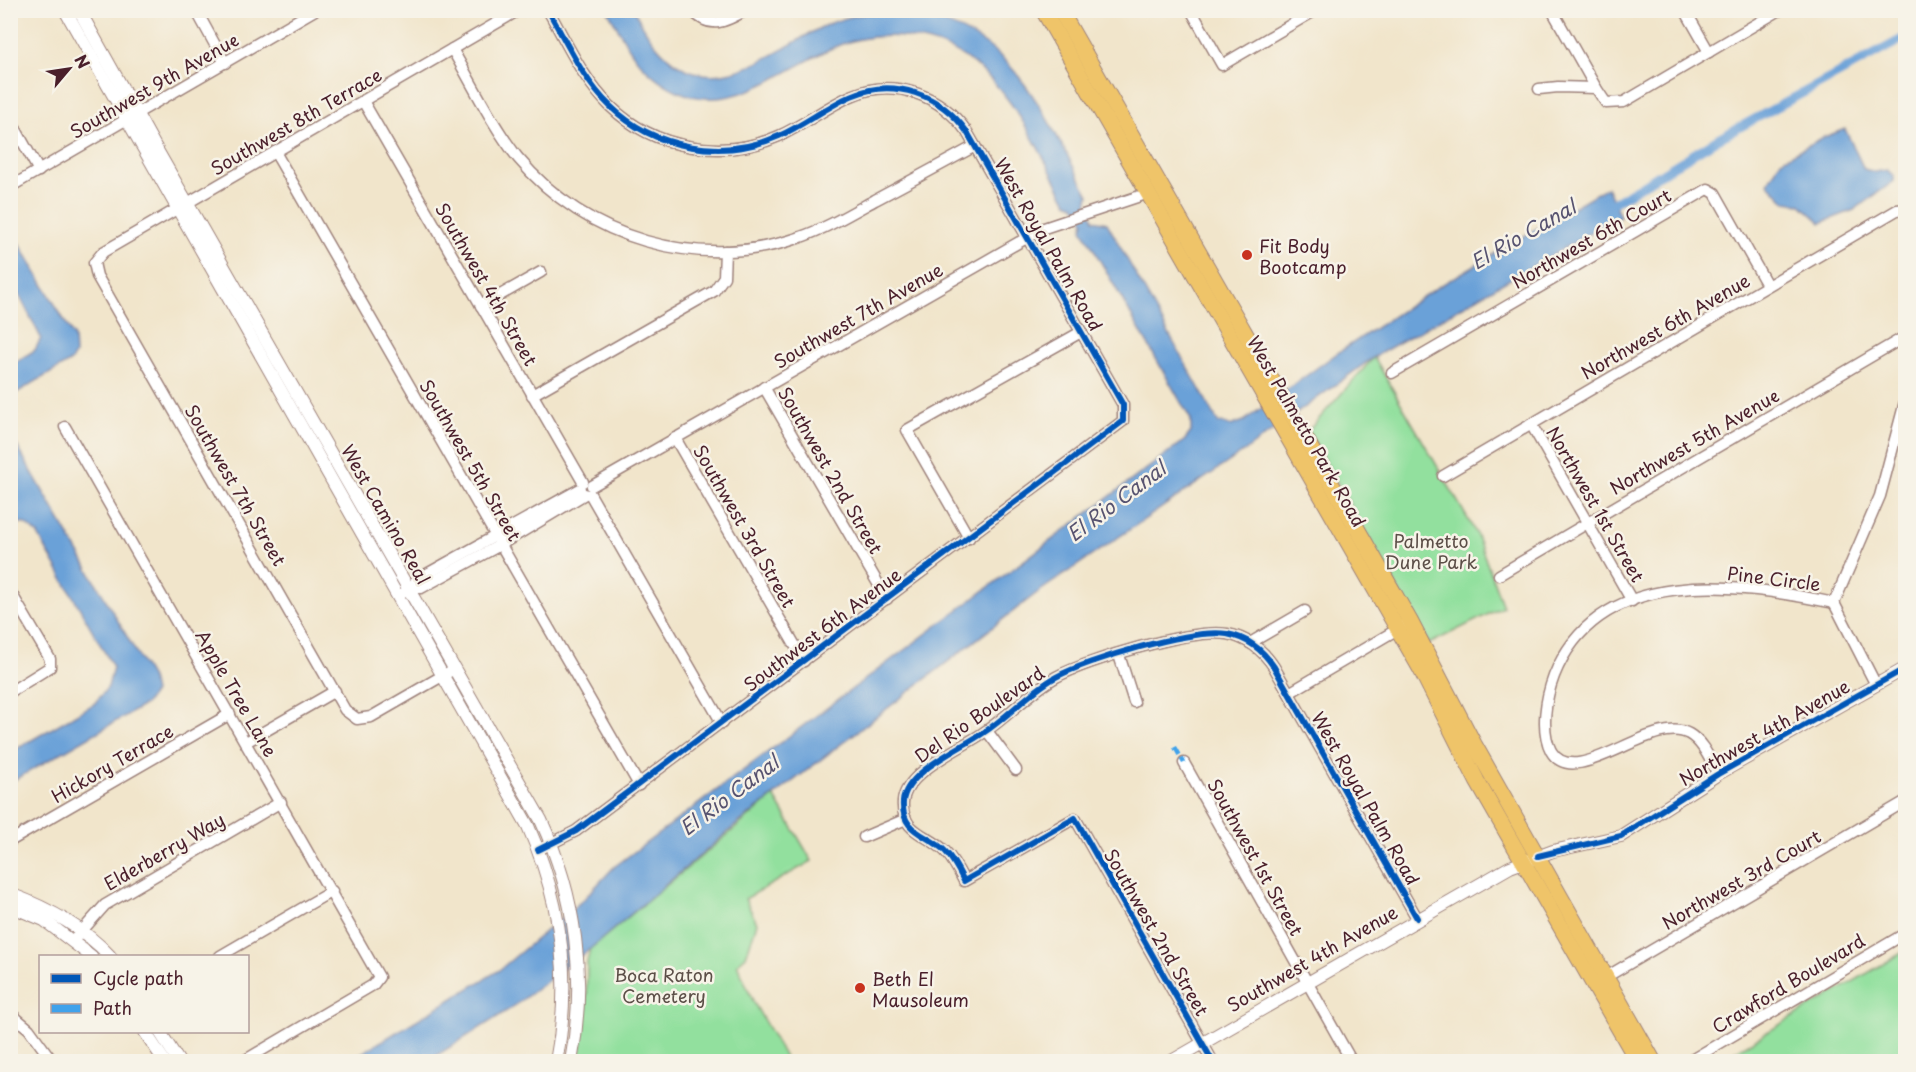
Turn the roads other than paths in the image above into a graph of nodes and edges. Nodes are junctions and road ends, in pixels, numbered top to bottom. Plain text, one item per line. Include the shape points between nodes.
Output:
1 (66, 10) edge
2 (79, 10) edge
3 (196, 10) edge
4 (519, 10) edge
5 (548, 10) edge
6 (692, 10) edge
7 (746, 10) edge
8 (1043, 10) edge
9 (1060, 10) edge
10 (1191, 10) edge
11 (1316, 10) edge
12 (1552, 10) edge
13 (1685, 10) edge
14 (1780, 10) edge
15 (309, 12) edge
16 (452, 49) junction
17 (1709, 52) junction
18 (225, 63) junction
19 (1596, 88) junction
20 (1539, 89) dead end
21 (363, 101) junction
22 (132, 117) junction
23 (10, 119) edge
24 (975, 146) junction
25 (275, 152) junction
26 (39, 171) junction
27 (10, 188) edge
28 (1149, 193) junction
29 (182, 206) junction
30 (1905, 209) edge
31 (1190, 235) junction
32 (1027, 237) junction
33 (725, 251) junction
34 (1184, 255) junction
35 (94, 263) joint
36 (541, 272) dead end
37 (1767, 285) junction
38 (1224, 294) junction
39 (482, 306) junction
40 (1081, 332) junction
41 (1905, 336) edge
42 (1392, 373) dead end
43 (1261, 375) junction
44 (764, 387) junction
45 (532, 395) junction
46 (1905, 398) edge
47 (1120, 424) joint
48 (1531, 424) junction
49 (66, 428) dead end
50 (675, 438) junction
51 (1443, 476) dead end
52 (586, 489) junction
53 (1587, 523) junction
54 (969, 538) junction
55 (497, 540) junction
56 (1499, 575) dead end
57 (10, 591) edge
58 (406, 591) junction
59 (887, 599) junction
60 (1632, 601) junction
61 (1834, 603) junction
62 (1305, 611) dead end
63 (1404, 625) junction
64 (1251, 643) junction
65 (1119, 655) junction
66 (804, 661) junction
67 (455, 668) junction
68 (1905, 668) edge
69 (443, 676) junction
70 (1876, 685) junction
71 (334, 690) junction
72 (10, 692) edge
73 (1289, 693) junction
74 (1134, 702) dead end
75 (230, 714) junction
76 (722, 723) junction
77 (987, 731) junction
78 (246, 742) junction
79 (1184, 763) dead end
80 (1016, 770) dead end
81 (1718, 774) junction
82 (639, 785) junction
83 (1905, 801) edge
84 (281, 802) junction
85 (906, 819) junction
86 (864, 837) dead end
87 (10, 841) edge
88 (552, 844) junction
89 (538, 850) junction
90 (1531, 859) junction
91 (332, 891) junction
92 (10, 894) edge
93 (554, 899) junction
94 (10, 906) edge
95 (571, 908) junction
96 (1417, 918) junction
97 (81, 930) junction
98 (1905, 933) edge
99 (73, 940) junction
100 (90, 955) edge
101 (108, 955) edge
102 (223, 955) edge
103 (1600, 981) junction
104 (1308, 982) junction
105 (10, 1013) edge
106 (146, 1033) edge
107 (161, 1033) edge
108 (1203, 1042) junction
109 (1638, 1058) edge
110 (53, 1062) edge
111 (165, 1062) edge
112 (179, 1062) edge
113 (242, 1062) edge
114 (556, 1062) edge
115 (571, 1062) edge
116 (1170, 1062) edge
117 (1213, 1062) edge
118 (1352, 1062) edge
119 (1654, 1062) edge
120 (1688, 1062) edge

1 - 22 street, West Camino Real
2 - 22 street, West Camino Real
3 - 18 street
4 - 16 street, Southwest 8th Terrace
5 - 24 street, West Royal Palm Road via 588,80 610,106 637,127 677,144 711,149 745,146 778,136 850,97 890,88 923,95 951,113
6 - 7 street via 705,22 714,24 724,23
8 - 28 main road, West Palmetto Park Road
9 - 31 main road, West Palmetto Park Road
10 - 11 street via 1222,65
12 - 19 street
13 - 17 street
14 - 17 street
15 - 18 street, Southwest 9th Avenue
16 - 21 street, Southwest 8th Terrace
16 - 33 street via 513,151 566,203 594,221 641,240 681,249
17 - 19 street via 1624,102 1606,103
18 - 22 street, Southwest 9th Avenue
19 - 20 street
21 - 25 street, Southwest 8th Terrace
21 - 39 street, Southwest 4th Street
22 - 26 street, Southwest 9th Avenue
22 - 29 street, West Camino Real
23 - 26 street
24 - 32 street, West Royal Palm Road
24 - 33 street via 813,233 773,245
25 - 29 street, Southwest 8th Terrace
25 - 55 street, Southwest 5th Street
26 - 27 street, Southwest 9th Avenue
28 - 31 main road via 1159,193 1179,226
28 - 32 street, Southwest 7th Avenue via 1065,219
28 - 34 main road, West Palmetto Park Road
29 - 35 street, Southwest 8th Terrace via 103,252
29 - 58 street, West Camino Real
30 - 37 street, Northwest 6th Avenue
31 - 38 main road, West Palmetto Park Road
32 - 40 street, West Royal Palm Road
32 - 44 street, Southwest 7th Avenue
33 - 45 street via 724,277 714,291
34 - 38 main road via 1194,260 1213,291
34 - 43 main road, West Palmetto Park Road
35 - 71 street, Southwest 7th Street via 97,276
36 - 39 street
37 - 42 street, Northwest 6th Court via 1715,193 1708,189
37 - 48 street, Northwest 6th Avenue
38 - 43 main road, West Palmetto Park Road
39 - 45 street, Southwest 4th Street
40 - 47 street, West Royal Palm Road via 1123,405 1125,413
40 - 54 street via 907,430
41 - 53 street, Northwest 5th Avenue
43 - 63 main road, West Palmetto Park Road
44 - 50 street, Southwest 7th Avenue
44 - 59 street, Southwest 2nd Street
45 - 52 street, Southwest 4th Street
46 - 61 street via 1880,496
47 - 54 street, Southwest 6th Avenue
48 - 51 street, Northwest 6th Avenue
48 - 53 street, Northwest 1st Street
49 - 75 street, Apple Tree Lane
50 - 52 street, Southwest 7th Avenue
50 - 66 street, Southwest 3rd Street
52 - 55 street, Southwest 7th Avenue
52 - 76 street, Southwest 4th Street
53 - 56 street, Northwest 5th Avenue
53 - 60 street, Northwest 1st Street
54 - 59 street, Southwest 6th Avenue
55 - 58 street, Southwest 7th Avenue via 421,588
55 - 82 street, Southwest 5th Street
57 - 72 street via 51,666
58 - 67 street, West Camino Real
58 - 69 street, West Camino Real
59 - 66 street, Southwest 6th Avenue
60 - 61 street, Pine Circle via 1676,590 1729,587 1778,591
60 - 81 street, Pine Circle via 1610,609 1588,624 1562,657 1552,680 1546,712 1552,753 1574,765 1659,732 1683,731 1697,740
61 - 70 street
62 - 64 street
63 - 73 street
63 - 90 main road, West Palmetto Park Road via 1474,774
64 - 65 street, Del Rio Boulevard via 1235,636 1209,633
64 - 73 street, Del Rio Boulevard via 1270,660
65 - 74 street
65 - 77 street, Del Rio Boulevard via 1055,677
66 - 76 street, Southwest 6th Avenue
67 - 69 street
67 - 88 street, West Camino Real
68 - 70 street, Northwest 4th Avenue
69 - 71 street, Southwest 7th Street via 371,717 357,719 345,710
69 - 89 street, West Camino Real via 521,812
70 - 81 street, Northwest 4th Avenue
71 - 78 street
73 - 96 street, West Royal Palm Road
75 - 78 street, Apple Tree Lane
75 - 87 street, Hickory Terrace
76 - 82 street, Southwest 6th Avenue
77 - 80 street
77 - 85 street, Del Rio Boulevard via 913,779 905,794
78 - 84 street, Apple Tree Lane
79 - 104 street, Southwest 1st Street
81 - 90 street, Northwest 4th Avenue via 1621,836
82 - 88 street, Southwest 6th Avenue via 568,837
83 - 103 street, Northwest 3rd Court
84 - 91 street, Apple Tree Lane
84 - 97 street, Elderberry Way via 112,901
85 - 86 street
85 - 108 street, Southwest 2nd Street via 916,833 946,851 964,882 1075,818
88 - 89 street, Southwest 6th Avenue
88 - 95 street, West Camino Real
89 - 93 street, West Camino Real
90 - 96 street, Southwest 4th Avenue
90 - 103 main road, West Palmetto Park Road
91 - 102 street
91 - 113 street, Apple Tree Lane via 379,976 373,985
92 - 97 street via 43,907
93 - 95 street
93 - 114 street, West Camino Real via 564,975
94 - 99 street via 44,920
95 - 115 street, West Camino Real via 578,965 578,1010
96 - 104 street, Southwest 4th Avenue
97 - 99 street, Elderberry Way
97 - 101 street
98 - 120 street, Crawford Boulevard
99 - 100 street
103 - 109 main road, West Palmetto Park Road
103 - 119 main road, West Palmetto Park Road
104 - 108 street, Southwest 4th Avenue
104 - 118 street, Southwest 1st Street
105 - 110 street via 35,1035
106 - 111 street
107 - 112 street
108 - 116 street, Southwest 4th Avenue
108 - 117 street, Southwest 2nd Street

